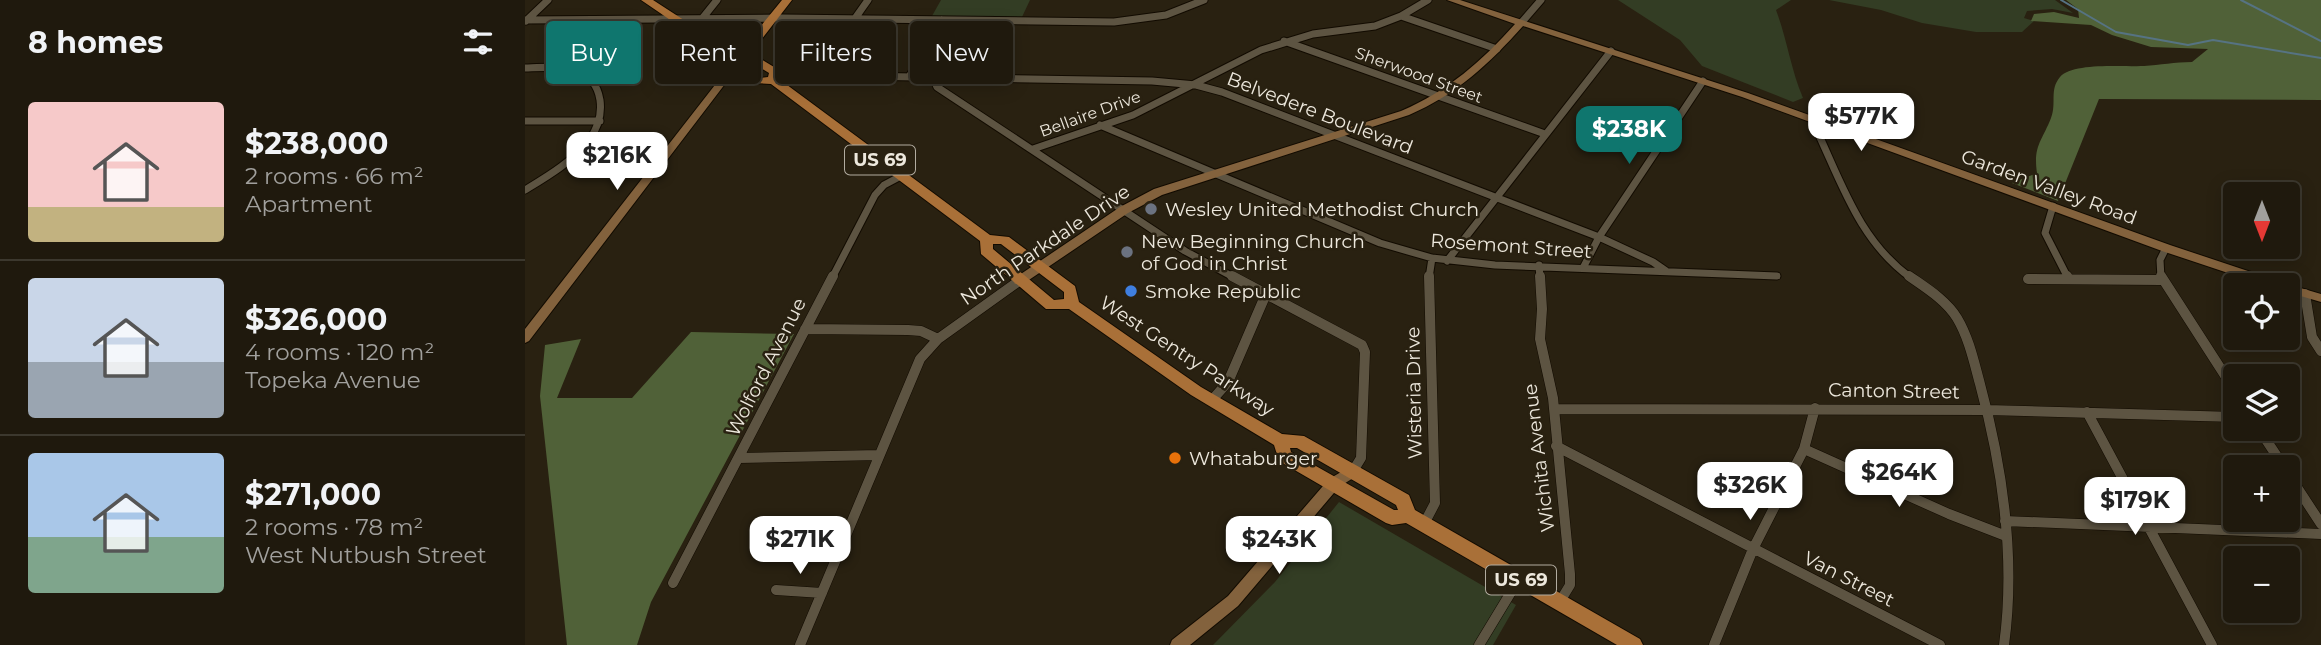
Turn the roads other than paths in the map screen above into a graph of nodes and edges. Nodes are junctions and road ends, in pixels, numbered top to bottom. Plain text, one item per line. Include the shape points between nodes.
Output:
1 (548, 0) edge
2 (646, 0) edge
3 (717, 0) edge
4 (787, 0) edge
5 (868, 0) edge
6 (1204, 0) edge
7 (1428, 0) edge
8 (1451, 0) edge
9 (1541, 0) edge
10 (1401, 16) junction
11 (773, 19) junction
12 (855, 19) junction
13 (526, 20) edge
14 (675, 20) junction
15 (701, 20) junction
16 (942, 20) junction
17 (1521, 23) junction
18 (761, 33) edge
19 (1284, 41) junction
20 (1497, 49) junction
21 (1611, 51) junction
22 (761, 63) edge
23 (525, 68) edge
24 (896, 77) edge
25 (909, 77) joint
26 (1013, 79) edge
27 (761, 80) edge
28 (774, 81) junction
29 (1703, 81) junction
30 (720, 84) edge
31 (936, 84) edge
32 (1195, 85) junction
33 (1442, 98) junction
34 (525, 121) edge
35 (600, 121) junction
36 (1819, 121) junction
37 (1100, 125) junction
38 (1545, 134) junction
39 (1333, 135) junction
40 (1033, 149) junction
41 (1212, 173) junction
42 (901, 176) junction
43 (525, 190) edge
44 (1495, 198) junction
45 (2053, 206) junction
46 (1124, 210) junction
47 (1599, 237) junction
48 (987, 239) junction
49 (2166, 248) junction
50 (1432, 258) junction
51 (1447, 261) junction
52 (1539, 265) junction
53 (1039, 268) junction
54 (1583, 268) junction
55 (1666, 271) junction
56 (2241, 273) edge
57 (1777, 276) dead end
58 (2028, 279) dead end
59 (2069, 279) junction
60 (2161, 280) junction
61 (1019, 281) junction
62 (2300, 292) edge
63 (2305, 293) junction
64 (1266, 294) junction
65 (2321, 298) edge
66 (1072, 304) junction
67 (529, 327) edge
68 (805, 329) junction
69 (525, 338) edge
70 (938, 339) junction
71 (2321, 351) edge
72 (2223, 373) edge
73 (1212, 400) junction
74 (1815, 408) junction
75 (1554, 409) junction
76 (1987, 410) junction
77 (2088, 412) junction
78 (2223, 417) edge
79 (1280, 441) junction
80 (1556, 446) junction
81 (1804, 449) junction
82 (879, 454) junction
83 (739, 458) junction
84 (1353, 471) junction
85 (1334, 483) junction
86 (2300, 492) edge
87 (1408, 515) junction
88 (2005, 521) junction
89 (1424, 524) junction
90 (2321, 524) edge
91 (2147, 527) junction
92 (2321, 534) edge
93 (2006, 536) junction
94 (1753, 549) junction
95 (1519, 579) junction
96 (673, 583) dead end
97 (776, 590) dead end
98 (822, 593) junction
99 (1559, 603) junction
100 (800, 645) edge
101 (1178, 645) edge
102 (1479, 645) edge
103 (1634, 645) edge
104 (1714, 645) edge
105 (1940, 645) edge
106 (2004, 645) edge
107 (2212, 645) edge

1 - 13 street
2 - 14 main road, West Gentry Parkway
3 - 15 street
4 - 11 main road
5 - 12 street
6 - 16 street via 1166,15 1128,21
7 - 10 street, Bellaire Drive
8 - 17 street, Garden Valley Road
9 - 17 street, North Parkdale Drive
10 - 19 street, Bellaire Drive via 1374,26
10 - 20 street
11 - 12 street
11 - 15 street
11 - 18 main road
12 - 16 street
13 - 14 street
14 - 15 street
16 - 25 street
17 - 20 street, North Parkdale Drive
17 - 21 street, Garden Valley Road
19 - 32 street, Bellaire Drive
19 - 33 street, Sherwood Street
20 - 33 street, North Parkdale Drive
21 - 29 street, Garden Valley Road
21 - 38 street
22 - 28 main road, West Gentry Parkway / US 69 via 775,72
23 - 35 street via 583,72 600,98
24 - 25 street, Belvedere Boulevard
26 - 32 street, Belvedere Boulevard
27 - 28 main road, West Gentry Parkway / US 69
28 - 42 main road, West Gentry Parkway / US 69
29 - 36 street, Garden Valley Road
29 - 47 street
30 - 67 street
31 - 40 street
32 - 37 street, Bellaire Drive via 1133,115
32 - 39 street, Belvedere Boulevard
33 - 38 street, Sherwood Street
33 - 39 street, North Parkdale Drive
34 - 35 street
35 - 43 street via 577,152
36 - 45 street, Garden Valley Road
36 - 76 street via 1818,133 1875,246 1943,302 1962,327
37 - 40 street, Bellaire Drive
37 - 41 street, Rosemont Street
38 - 44 street
39 - 41 street, North Parkdale Drive
39 - 44 street, Belvedere Boulevard
40 - 46 street
41 - 46 street, North Parkdale Drive
41 - 50 street, Rosemont Street via 1380,243
42 - 48 main road, West Gentry Parkway / US 69
42 - 68 street, Wolford Avenue via 875,195
44 - 47 street, Belvedere Boulevard
44 - 51 street
45 - 49 street, Garden Valley Road
45 - 59 street via 2045,233
46 - 53 street, North Parkdale Drive
46 - 64 street via 1193,256
47 - 54 street
47 - 55 street, Belvedere Boulevard
48 - 53 main road, West Gentry Parkway / US 69 via 1004,240
48 - 61 main road, West Gentry Parkway / US 69 via 986,251
49 - 56 street, Garden Valley Road
49 - 60 street via 2160,260
50 - 51 street, Rosemont Street
50 - 89 street, Wisteria Drive via 1435,503
51 - 52 street, Rosemont Street
52 - 54 street, Rosemont Street
52 - 75 street, Wichita Avenue via 1540,339
53 - 61 street, North Parkdale Drive
53 - 66 main road, West Gentry Parkway / US 69 via 1070,290
54 - 55 street, Rosemont Street
55 - 57 street, Rosemont Street
58 - 59 street
59 - 60 street
60 - 72 street
61 - 66 main road, West Gentry Parkway / US 69 via 1051,305
61 - 70 street, North Parkdale Drive
62 - 63 street
63 - 65 street
63 - 71 street via 2312,337
64 - 73 street via 1228,382
64 - 84 street via 1363,347 1361,458
66 - 73 main road, West Gentry Parkway / US 69
67 - 69 street
68 - 70 street via 908,330
68 - 83 street, Wolford Avenue
70 - 82 street, North Parkdale Drive via 913,371
73 - 79 main road, West Gentry Parkway / US 69
74 - 75 street, Canton Street
74 - 76 street, Canton Street
74 - 81 street
75 - 80 street, Wichita Avenue
76 - 77 street, Canton Street
76 - 88 street
77 - 78 street, Canton Street
77 - 91 street
79 - 84 main road, West Gentry Parkway / US 69 via 1299,441
79 - 85 main road, West Gentry Parkway / US 69 via 1285,456
80 - 94 street, Van Street
80 - 99 street, Wichita Avenue via 1570,574 1570,585
81 - 93 street
81 - 94 street
82 - 83 street
82 - 98 street, North Parkdale Drive
83 - 96 street, Wolford Avenue
84 - 85 street
84 - 87 main road, West Gentry Parkway / US 69 via 1403,500
85 - 87 main road, West Gentry Parkway / US 69 via 1392,518
85 - 101 street via 1233,601
86 - 90 street
87 - 89 main road, West Gentry Parkway / US 69
88 - 91 street
88 - 93 street
89 - 95 main road, West Gentry Parkway / US 69
91 - 92 street
91 - 107 street
93 - 106 street via 2010,591
94 - 104 street
94 - 105 street, Van Street
95 - 99 main road, West Gentry Parkway / US 69
95 - 102 street
97 - 98 street
98 - 100 street, North Parkdale Drive
99 - 103 main road, West Gentry Parkway / US 69

